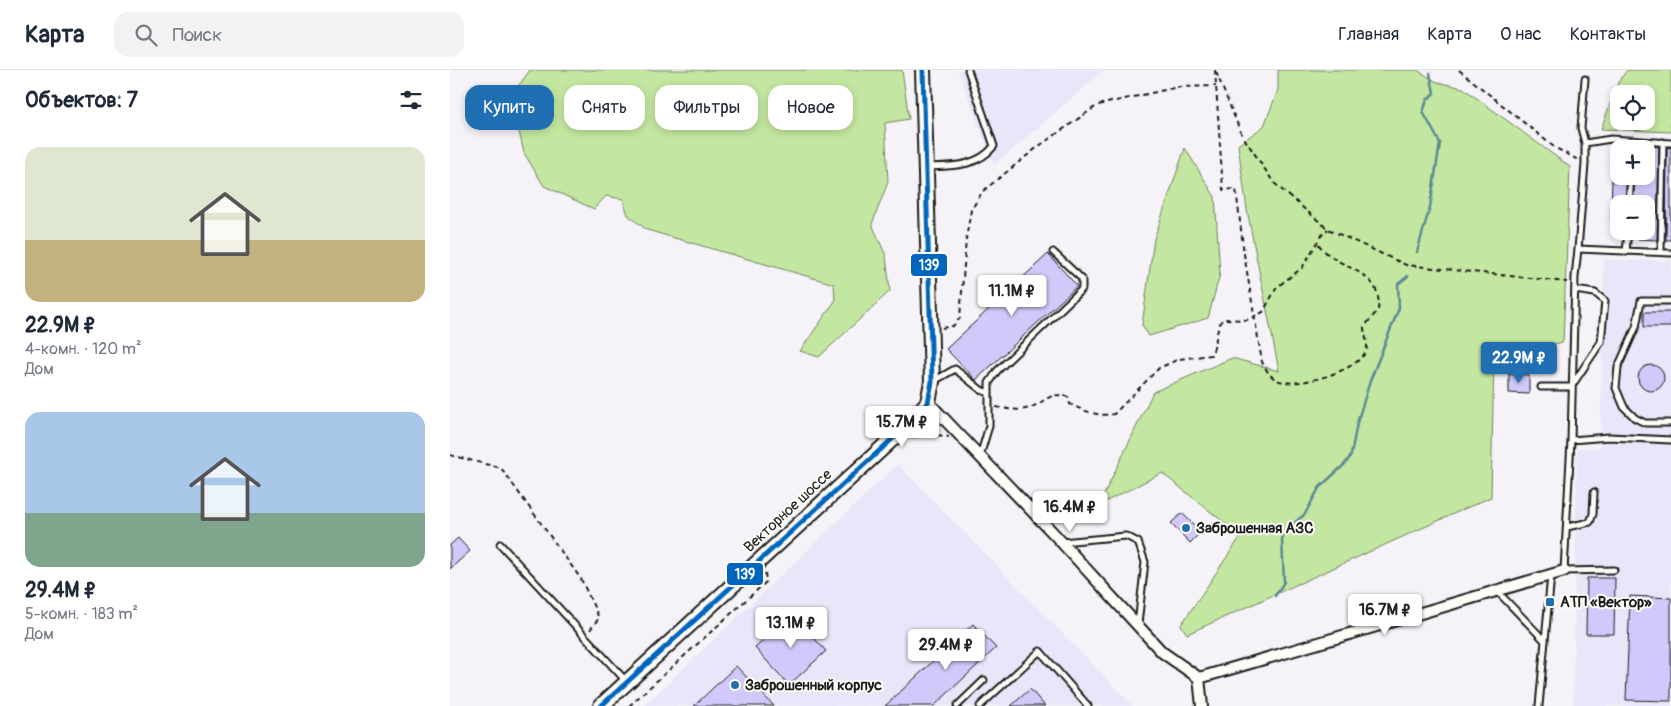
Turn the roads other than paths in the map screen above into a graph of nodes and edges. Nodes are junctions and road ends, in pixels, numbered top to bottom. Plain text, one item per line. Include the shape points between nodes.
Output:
1 (923, 70) edge
2 (968, 70) edge
3 (1585, 79) dead end
4 (1633, 140) edge
5 (1655, 141) edge
6 (1663, 142) junction
7 (1585, 143) junction
8 (1671, 143) edge
9 (927, 167) junction
10 (1627, 240) edge
11 (1578, 249) junction
12 (1053, 252) dead end
13 (1626, 252) junction
14 (1661, 252) junction
15 (1671, 253) edge
16 (1575, 290) junction
17 (1671, 301) edge
18 (932, 382) junction
19 (1542, 387) dead end
20 (1572, 387) junction
21 (989, 393) junction
22 (928, 402) junction
23 (1671, 423) edge
24 (1571, 440) junction
25 (1671, 440) edge
26 (980, 456) junction
27 (1594, 492) dead end
28 (1566, 527) junction
29 (1062, 542) junction
30 (500, 544) dead end
31 (1614, 570) dead end
32 (1564, 571) junction
33 (1552, 575) junction
34 (1495, 589) junction
35 (1138, 624) junction
36 (1545, 641) junction
37 (1199, 678) junction
38 (984, 680) dead end
39 (626, 682) junction
40 (1084, 701) junction
41 (601, 706) edge
42 (957, 706) edge
43 (980, 706) edge
44 (1077, 706) edge
45 (1088, 706) edge
46 (1202, 706) edge
47 (1539, 706) edge

1 - 9 main road, Векторное шоссе
2 - 9 lane via 994,146 973,162
3 - 7 lane via 1581,128
4 - 7 lane
5 - 6 lane
6 - 8 lane
6 - 14 lane
7 - 11 lane
9 - 18 main road, Векторное шоссе
10 - 13 lane
11 - 13 lane
11 - 16 lane
12 - 21 lane via 1082,279 1082,289 997,371 988,383
13 - 14 lane
14 - 15 lane
16 - 20 lane
16 - 20 lane via 1595,293 1605,301 1601,342
17 - 23 lane via 1641,301 1636,327 1618,367 1616,388 1624,407 1635,418 1645,423
18 - 21 lane via 955,369
18 - 22 main road, Векторное шоссе
19 - 20 lane
20 - 24 lane
21 - 26 lane via 989,426
22 - 26 street
22 - 39 main road, Векторное шоссе via 914,419
24 - 25 lane via 1609,437
24 - 28 lane
26 - 29 street
27 - 28 lane via 1590,522
28 - 32 lane
29 - 35 street
29 - 35 lane via 1126,536 1138,542 1145,562
30 - 39 lane
31 - 32 lane
32 - 33 street
33 - 34 street
33 - 36 lane
34 - 36 lane
34 - 37 street
35 - 37 street via 1162,652
36 - 47 lane
37 - 46 street
38 - 42 lane
39 - 41 main road, Векторное шоссе
40 - 43 lane via 1040,651
40 - 44 lane
40 - 45 lane

